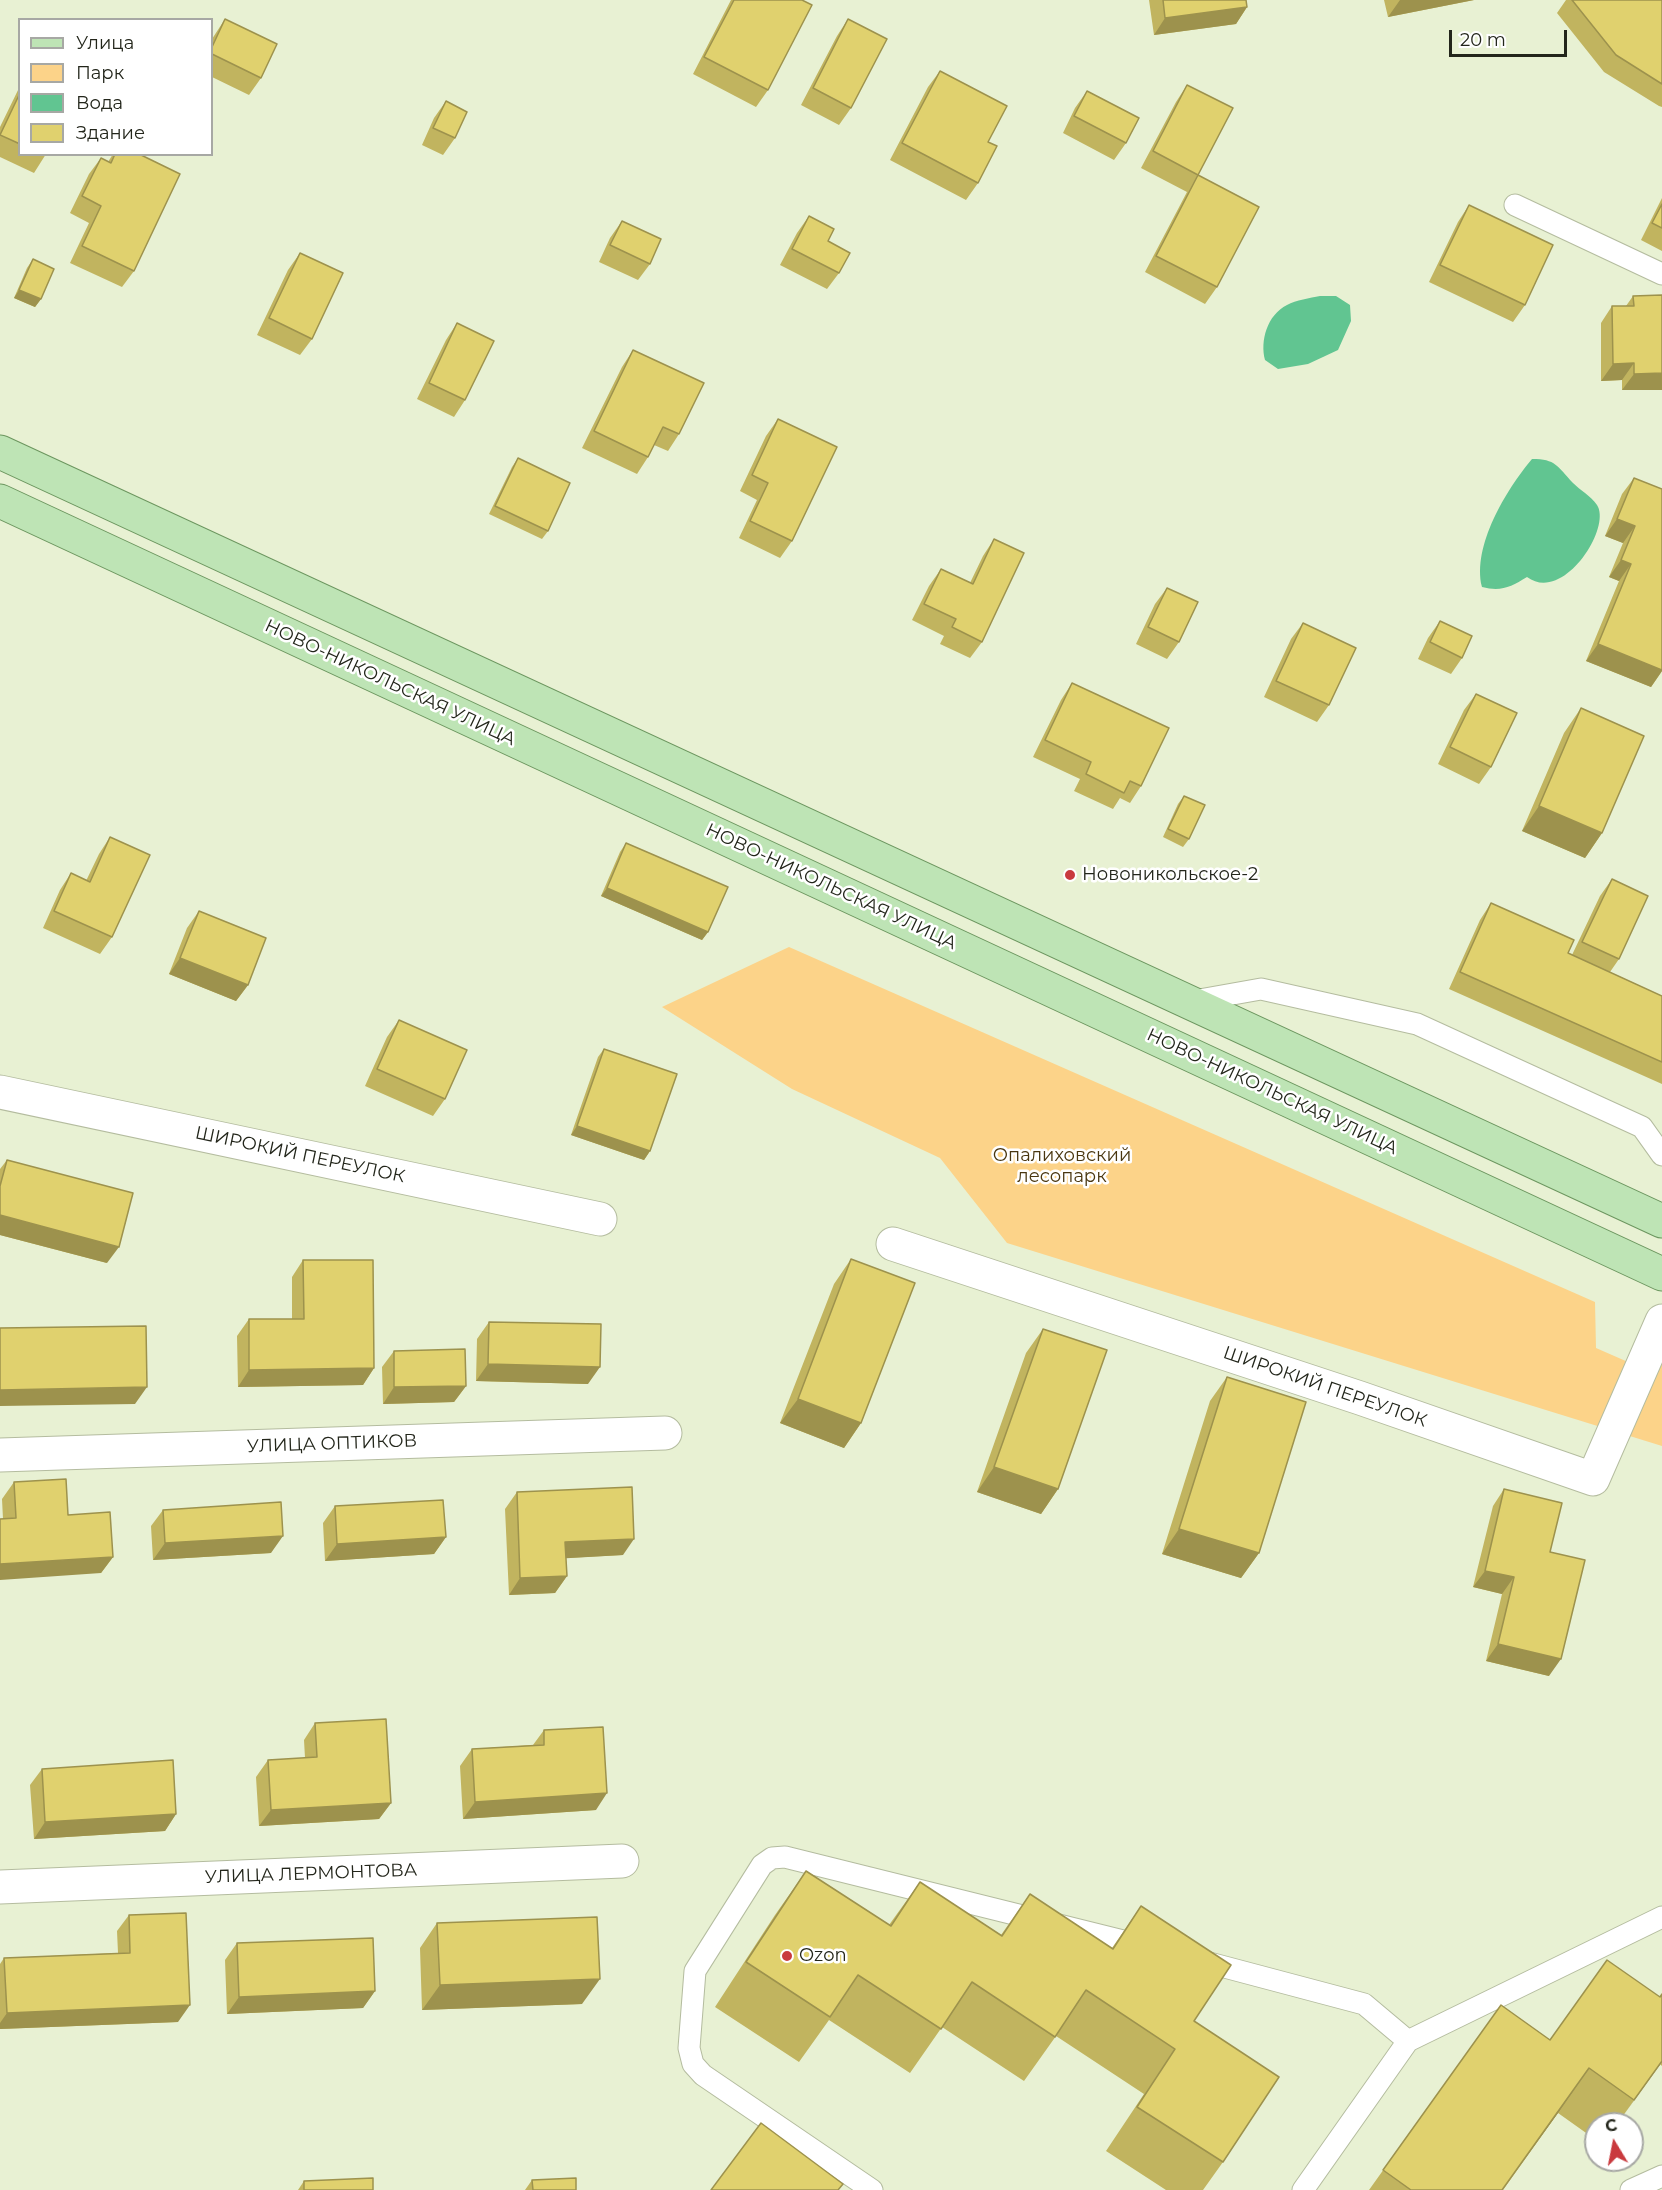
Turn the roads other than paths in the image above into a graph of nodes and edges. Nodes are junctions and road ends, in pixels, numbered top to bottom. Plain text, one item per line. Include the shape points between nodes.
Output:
1 (1515, 205) dead end
2 (1662, 274) edge
3 (0, 452) edge
4 (0, 501) edge
5 (1186, 1002) junction
6 (0, 1092) edge
7 (1662, 1155) edge
8 (600, 1219) dead end
9 (1662, 1221) edge
10 (893, 1244) dead end
11 (1662, 1274) edge
12 (1662, 1321) edge
13 (665, 1433) dead end
14 (0, 1455) edge
15 (622, 1861) dead end
16 (0, 1887) edge
17 (1662, 1917) edge
18 (1163, 1951) edge
19 (1186, 1957) edge
20 (1408, 2041) junction
21 (1662, 2176) edge
22 (873, 2190) edge
23 (1303, 2190) edge
24 (1631, 2190) edge

1 - 2 lane
3 - 5 main road
4 - 11 main road, НОВО-НИКОЛЬСКАЯ УЛИЦА
5 - 7 lane via 1261,989 1417,1024 1642,1127
5 - 9 main road
6 - 8 street, ШИРОКИЙ ПЕРЕУЛОК
10 - 12 street, ШИРОКИЙ ПЕРЕУЛОК via 1593,1479
13 - 14 street, УЛИЦА ОПТИКОВ
15 - 16 street, УЛИЦА ЛЕРМОНТОВА
17 - 20 lane
18 - 22 lane via 785,1857 772,1858 762,1865 695,1971 689,2048 693,2064 703,2075
19 - 20 lane via 1364,2004
20 - 23 lane
21 - 24 lane

